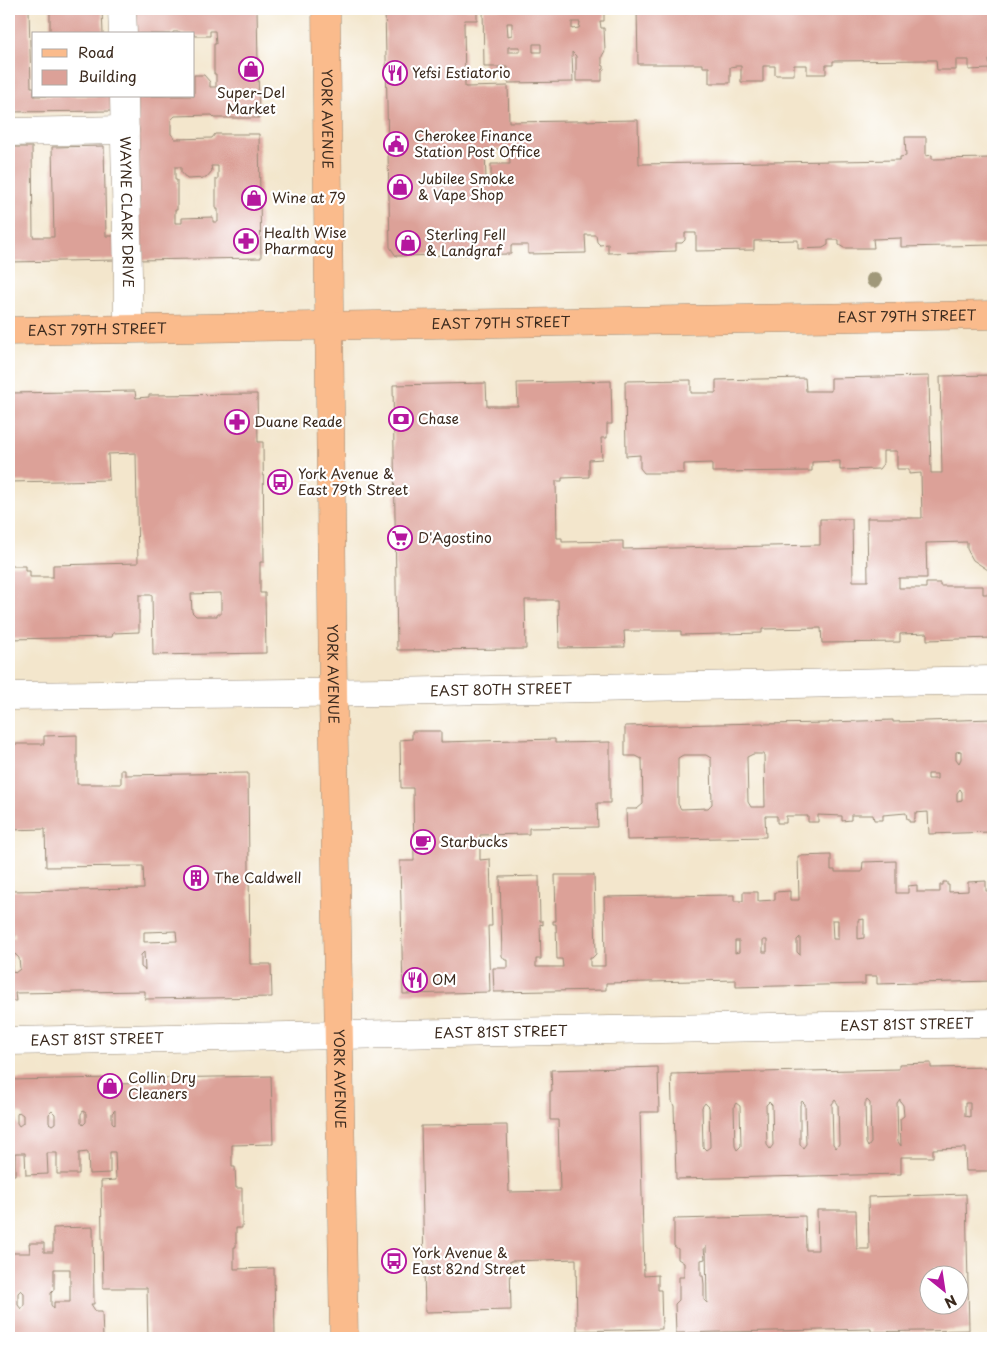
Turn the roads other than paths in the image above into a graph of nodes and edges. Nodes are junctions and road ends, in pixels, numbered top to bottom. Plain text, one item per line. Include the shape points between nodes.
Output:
1 (122, 9) edge
2 (326, 9) edge
3 (123, 32) edge
4 (124, 98) edge
5 (124, 130) junction
6 (9, 132) edge
7 (993, 315) edge
8 (329, 325) junction
9 (128, 329) junction
10 (9, 331) edge
11 (993, 680) edge
12 (333, 692) junction
13 (9, 696) edge
14 (993, 1023) edge
15 (339, 1035) junction
16 (9, 1041) edge
17 (344, 1338) edge

1 - 3 street
2 - 8 main road, YORK AVENUE
4 - 5 street, WAYNE CLARK DRIVE
5 - 6 street
5 - 9 street, WAYNE CLARK DRIVE
7 - 8 main road, EAST 79TH STREET
8 - 9 main road, EAST 79TH STREET
8 - 12 main road, YORK AVENUE
9 - 10 main road, EAST 79TH STREET
11 - 12 street, EAST 80TH STREET
12 - 13 street, EAST 80TH STREET
12 - 15 main road, YORK AVENUE
14 - 15 street, EAST 81ST STREET
15 - 16 street, EAST 81ST STREET
15 - 17 main road, YORK AVENUE

